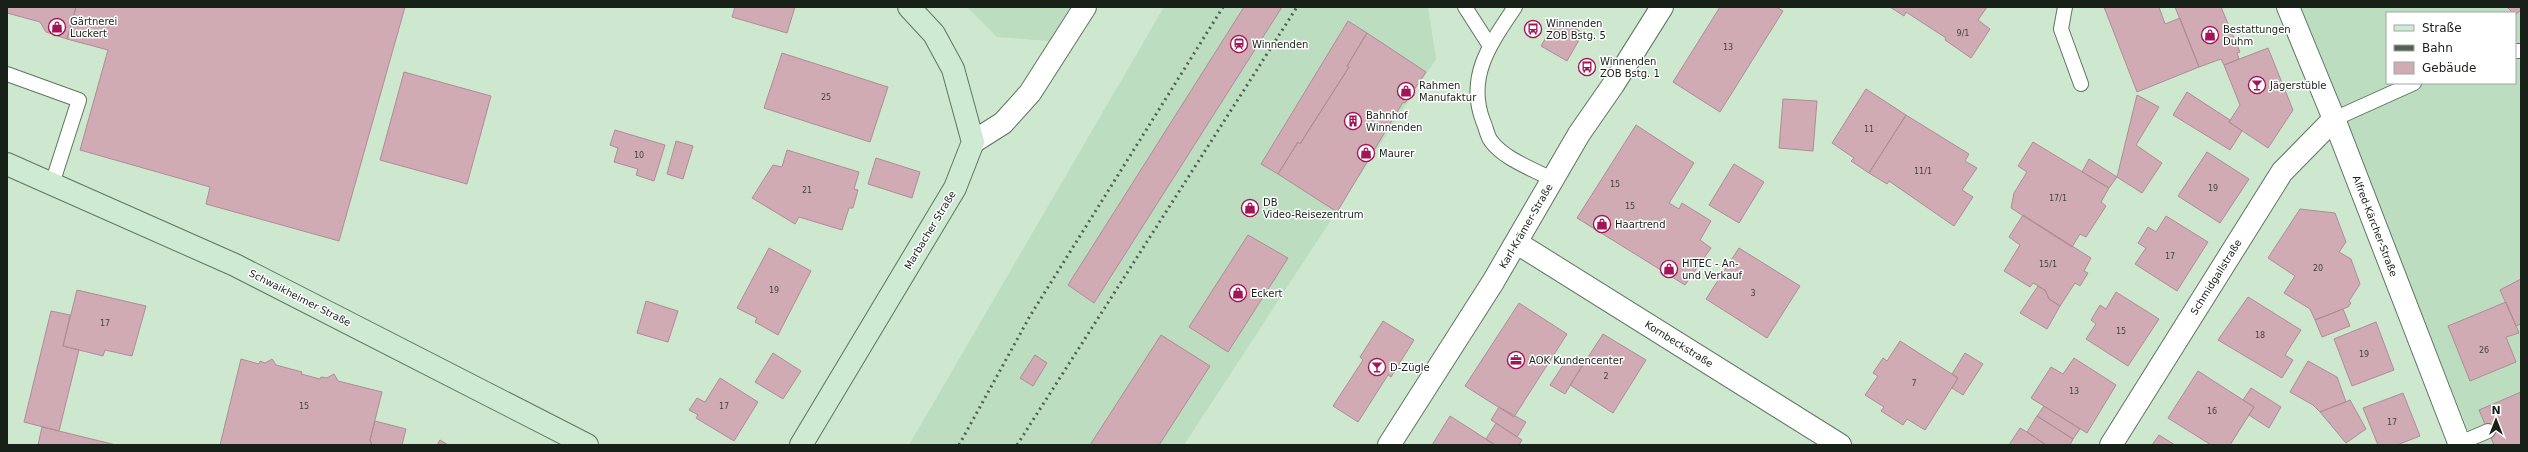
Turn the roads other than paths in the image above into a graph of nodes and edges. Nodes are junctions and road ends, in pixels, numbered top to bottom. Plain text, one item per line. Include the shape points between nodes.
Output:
1 (908, 7) edge
2 (1085, 7) edge
3 (1465, 7) edge
4 (1515, 7) edge
5 (1662, 7) edge
6 (2065, 7) edge
7 (2288, 7) edge
8 (1490, 46) junction
9 (7, 74) edge
10 (2081, 84) dead end
11 (2412, 84) edge
12 (2334, 119) junction
13 (973, 142) junction
14 (7, 164) edge
15 (1553, 180) junction
16 (52, 184) junction
17 (1517, 243) junction
18 (2488, 430) dead end
19 (2460, 444) edge
20 (587, 445) edge
21 (801, 445) edge
22 (1389, 445) edge
23 (1840, 445) edge
24 (2111, 445) edge

1 - 13 main road via 934,34 953,69
2 - 13 street via 1030,93 1004,123
3 - 8 lane
4 - 8 lane
5 - 15 street, Karl-Krämer-Straße via 1579,134
6 - 10 lane via 2061,28
7 - 12 street, Alfred-Kärcher-Straße
8 - 15 lane via 1478,76 1478,107 1491,141 1507,155
9 - 16 lane via 79,100
11 - 12 lane
12 - 19 street, Alfred-Kärcher-Straße
12 - 24 street, Schmidgallstraße via 2282,172
13 - 21 main road, Marbacher Straße via 955,188
14 - 16 main road, Schwaikheimer Straße
15 - 17 street, Karl-Krämer-Straße
16 - 20 main road, Schwaikheimer Straße via 234,265
17 - 22 street, Karl-Krämer-Straße
17 - 23 street, Kornbeckstraße
18 - 19 lane

